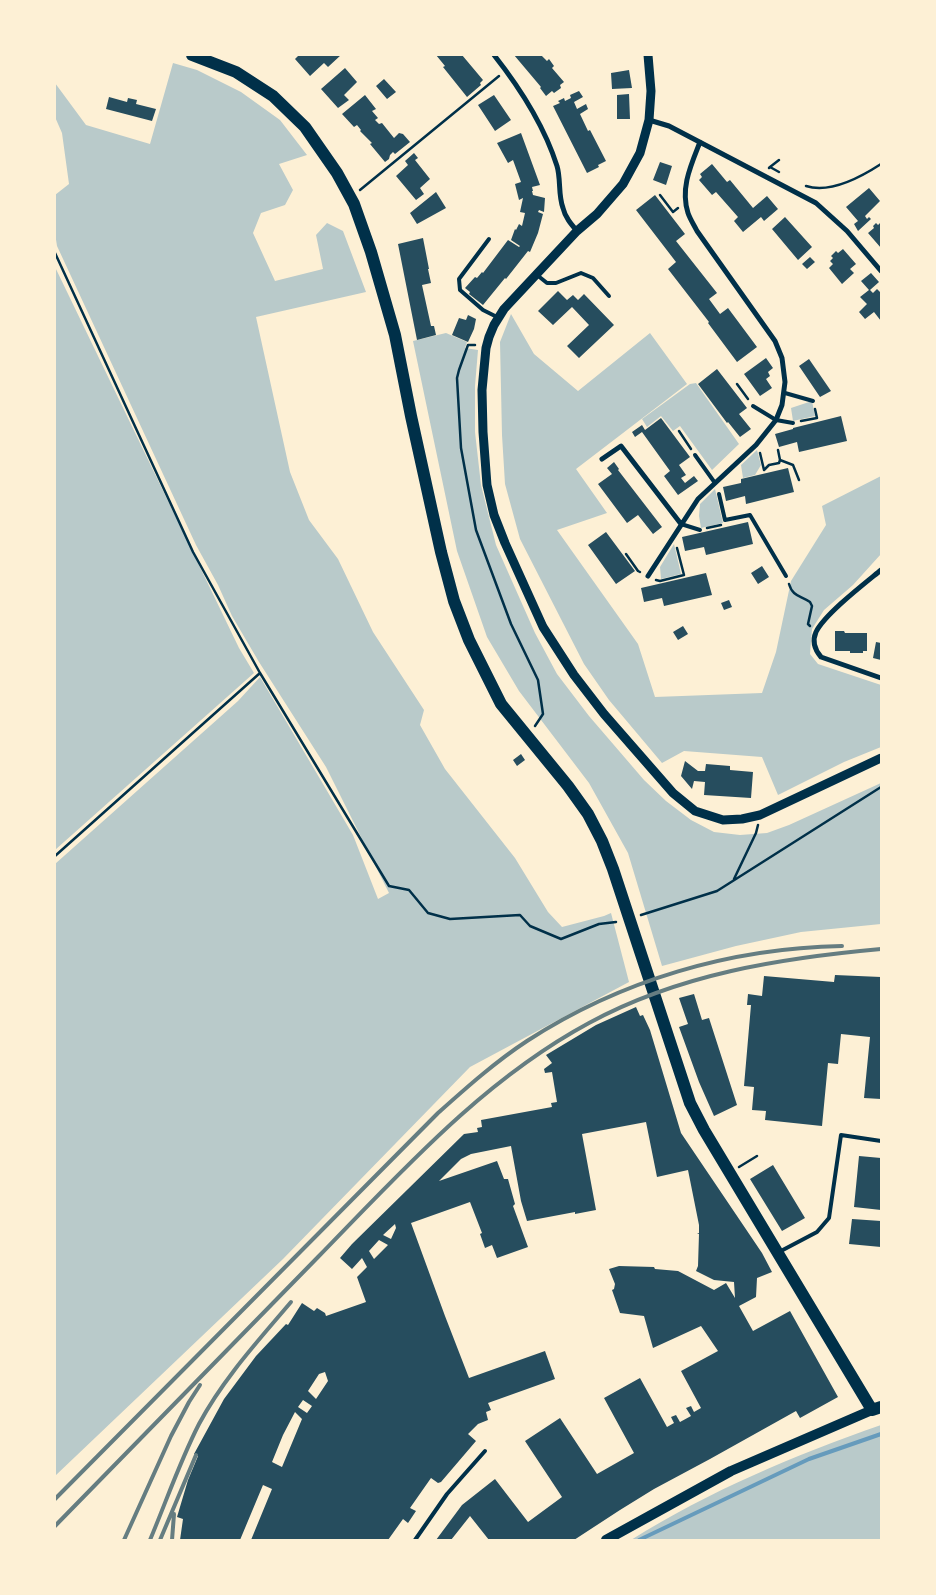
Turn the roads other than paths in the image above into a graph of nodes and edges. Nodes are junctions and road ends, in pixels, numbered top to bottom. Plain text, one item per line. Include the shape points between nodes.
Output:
1 (192, 55) edge
2 (494, 55) edge
3 (648, 55) edge
4 (649, 120) junction
5 (700, 142) junction
6 (577, 231) junction
7 (489, 239) dead end
8 (881, 270) edge
9 (537, 275) junction
10 (608, 296) dead end
11 (499, 317) junction
12 (785, 393) junction
13 (813, 400) road end
14 (753, 406) road end
15 (776, 420) junction
16 (794, 423) road end
17 (695, 455) road end
18 (602, 459) dead end
19 (716, 483) junction
20 (719, 494) dead end
21 (681, 524) junction
22 (701, 530) road end
23 (881, 570) edge
24 (648, 576) dead end
25 (786, 576) dead end
26 (881, 678) edge
27 (881, 758) edge
28 (881, 1141) edge
29 (777, 1253) junction
30 (876, 1409) edge
31 (485, 1452) dead end
32 (416, 1540) edge
33 (606, 1540) edge

1 - 29 main road via 236,72 273,96 305,128 350,197 372,252 395,335 441,552 469,640 501,704 568,786 602,840 690,1102
2 - 6 street via 524,98 546,138 558,167 562,207
3 - 4 street
4 - 5 street
4 - 6 street via 640,153 622,184 597,214
5 - 8 street via 816,203 848,231
5 - 12 street via 688,174 685,196 688,213 697,231 775,341 782,358
6 - 9 street
7 - 11 lane via 459,279 460,290 483,310
9 - 10 lane via 547,283 556,283 581,273 593,278
9 - 11 street
11 - 27 street via 486,348 482,390 483,441 494,515 543,627 574,675 653,771 695,811 723,820 742,819 760,815
12 - 13 lane
12 - 15 street
14 - 15 lane
15 - 16 lane
15 - 19 street via 756,445
17 - 19 lane
18 - 21 street via 622,446
19 - 21 street via 698,499
20 - 25 lane via 725,520 750,515
21 - 22 lane
21 - 24 street
23 - 26 street via 830,614 814,640 821,657
28 - 29 lane via 840,1135 829,1218 817,1232
29 - 30 main road
30 - 33 main road via 731,1471
31 - 32 lane via 447,1494

